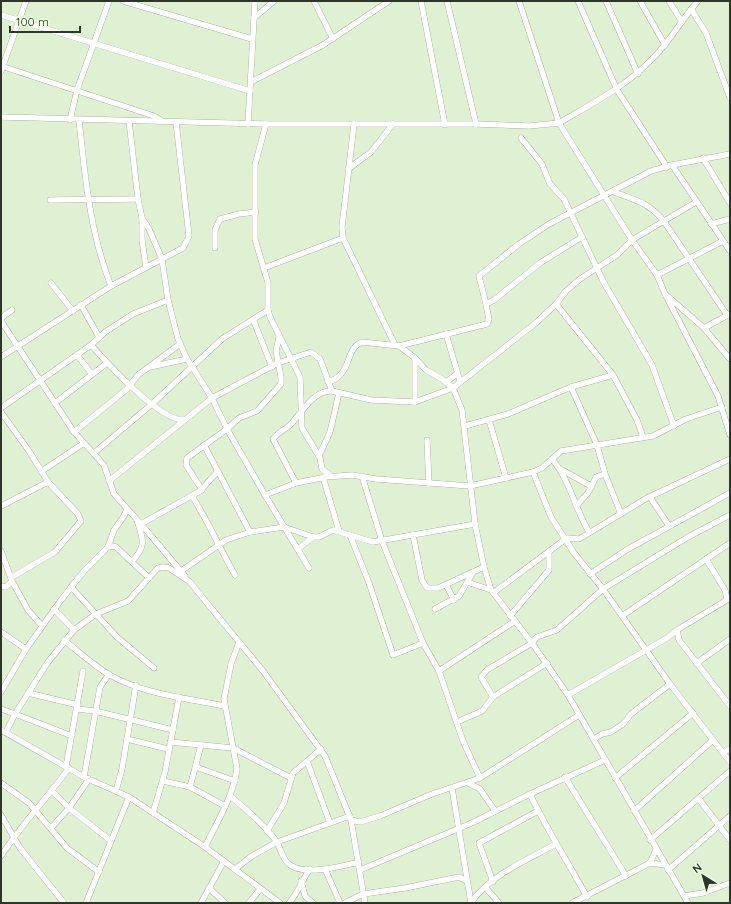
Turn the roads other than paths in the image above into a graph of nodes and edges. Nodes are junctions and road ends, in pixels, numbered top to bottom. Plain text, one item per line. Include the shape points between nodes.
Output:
1 (26, 1) edge
2 (109, 1) edge
3 (123, 1) edge
4 (255, 1) edge
5 (274, 1) edge
6 (314, 1) edge
7 (388, 1) edge
8 (421, 1) edge
9 (447, 1) edge
10 (519, 1) edge
11 (578, 1) edge
12 (606, 1) edge
13 (640, 1) edge
14 (669, 1) edge
15 (698, 1) edge
16 (691, 9) junction
17 (1, 15) edge
18 (254, 18) junction
19 (19, 21) junction
20 (682, 22) junction
21 (252, 39) junction
22 (333, 39) junction
23 (93, 44) junction
24 (664, 45) junction
25 (1, 68) edge
26 (638, 74) junction
27 (251, 82) junction
28 (77, 90) junction
29 (617, 90) junction
30 (250, 91) junction
31 (730, 98) edge
32 (1, 117) edge
33 (70, 120) junction
34 (79, 120) junction
35 (129, 121) junction
36 (163, 122) junction
37 (176, 122) junction
38 (559, 123) junction
39 (248, 124) junction
40 (266, 124) junction
41 (354, 124) junction
42 (392, 124) junction
43 (476, 124) junction
44 (445, 125) junction
45 (521, 138) dead end
46 (730, 154) edge
47 (703, 158) junction
48 (669, 166) junction
49 (348, 169) junction
50 (612, 191) junction
51 (605, 195) junction
52 (138, 199) junction
53 (50, 200) dead end
54 (89, 200) junction
55 (696, 202) junction
56 (730, 204) edge
57 (256, 212) junction
58 (570, 214) junction
59 (142, 218) junction
60 (730, 219) edge
61 (664, 220) junction
62 (711, 224) junction
63 (582, 237) junction
64 (343, 238) junction
65 (632, 240) junction
66 (723, 241) junction
67 (215, 248) dead end
68 (730, 251) edge
69 (689, 258) junction
70 (162, 259) junction
71 (146, 267) junction
72 (264, 268) junction
73 (597, 268) junction
74 (657, 275) junction
75 (51, 283) dead end
76 (111, 286) junction
77 (665, 294) junction
78 (168, 300) junction
79 (486, 304) junction
80 (556, 304) junction
81 (81, 305) junction
82 (12, 310) dead end
83 (268, 310) junction
84 (73, 311) junction
85 (728, 314) edge
86 (253, 319) junction
87 (1, 320) edge
88 (704, 328) junction
89 (446, 334) junction
90 (279, 336) junction
91 (99, 337) junction
92 (180, 344) junction
93 (91, 345) junction
94 (18, 346) junction
95 (397, 346) junction
96 (77, 355) junction
97 (1, 357) edge
98 (187, 358) junction
99 (415, 358) junction
100 (292, 359) junction
101 (730, 359) edge
102 (107, 363) junction
103 (278, 364) junction
104 (192, 367) junction
105 (272, 367) junction
106 (148, 368) junction
107 (92, 374) junction
108 (457, 374) junction
109 (613, 375) junction
110 (460, 381) junction
111 (40, 382) junction
112 (328, 382) junction
113 (446, 382) junction
114 (130, 385) junction
115 (571, 387) junction
116 (453, 388) junction
117 (332, 391) junction
118 (339, 393) junction
119 (212, 398) junction
120 (415, 402) junction
121 (55, 403) junction
122 (152, 404) junction
123 (722, 407) junction
124 (1, 408) edge
125 (301, 411) junction
126 (1, 412) edge
127 (184, 420) junction
128 (489, 420) junction
129 (728, 420) edge
130 (465, 426) junction
131 (674, 426) junction
132 (227, 429) junction
133 (74, 432) junction
134 (730, 436) edge
135 (644, 437) junction
136 (427, 440) dead end
137 (84, 443) junction
138 (204, 445) junction
139 (597, 445) junction
140 (94, 454) junction
141 (319, 456) junction
142 (552, 459) junction
143 (730, 460) edge
144 (561, 470) junction
145 (42, 471) junction
146 (218, 471) junction
147 (533, 472) junction
148 (605, 474) junction
149 (333, 476) junction
150 (362, 476) junction
151 (323, 477) junction
152 (506, 478) junction
153 (109, 481) junction
154 (48, 482) junction
155 (296, 483) junction
156 (429, 483) junction
157 (470, 486) junction
158 (591, 486) junction
159 (202, 490) junction
160 (730, 493) edge
161 (265, 495) junction
162 (192, 496) junction
163 (650, 497) junction
164 (1, 506) edge
165 (576, 506) junction
166 (127, 509) junction
167 (621, 514) junction
168 (124, 516) junction
169 (730, 516) edge
170 (138, 521) junction
171 (475, 524) junction
172 (669, 526) junction
173 (284, 527) junction
174 (339, 531) junction
175 (250, 532) junction
176 (589, 532) junction
177 (350, 535) junction
178 (413, 535) junction
179 (313, 537) junction
180 (565, 540) junction
181 (382, 541) junction
182 (730, 542) edge
183 (218, 545) junction
184 (108, 547) junction
185 (298, 550) junction
186 (1, 551) edge
187 (549, 551) junction
188 (706, 559) junction
189 (132, 561) junction
190 (484, 567) junction
191 (309, 568) dead end
192 (9, 571) junction
193 (181, 571) junction
194 (18, 573) junction
195 (472, 574) junction
196 (590, 574) junction
197 (235, 575) dead end
198 (149, 578) junction
199 (12, 579) junction
200 (459, 580) junction
201 (190, 582) junction
202 (469, 582) junction
203 (446, 585) junction
204 (1, 586) edge
205 (71, 588) junction
206 (603, 589) junction
207 (492, 592) junction
208 (729, 599) edge
209 (454, 600) junction
210 (54, 609) junction
211 (436, 609) dead end
212 (96, 614) junction
213 (510, 616) junction
214 (622, 616) junction
215 (515, 621) junction
216 (42, 626) junction
217 (74, 630) junction
218 (677, 630) junction
219 (1, 632) edge
220 (667, 638) junction
221 (730, 639) edge
222 (64, 640) junction
223 (679, 640) junction
224 (239, 642) junction
225 (423, 643) junction
226 (532, 643) junction
227 (26, 649) junction
228 (646, 650) junction
229 (547, 663) junction
230 (697, 663) junction
231 (154, 668) dead end
232 (102, 669) junction
233 (83, 671) dead end
234 (439, 671) junction
235 (109, 674) junction
236 (102, 683) junction
237 (670, 684) junction
238 (136, 685) junction
239 (1, 692) edge
240 (28, 693) junction
241 (568, 696) junction
242 (180, 697) junction
243 (493, 697) junction
244 (78, 703) junction
245 (224, 706) junction
246 (730, 706) edge
247 (1, 709) edge
248 (87, 710) junction
249 (95, 711) junction
250 (693, 713) junction
251 (15, 714) junction
252 (579, 715) junction
253 (130, 719) junction
254 (457, 722) junction
255 (173, 730) junction
256 (3, 731) edge
257 (72, 736) junction
258 (127, 739) junction
259 (594, 739) junction
260 (713, 740) junction
261 (170, 742) junction
262 (201, 745) junction
263 (233, 748) junction
264 (168, 749) junction
265 (321, 749) junction
266 (730, 749) edge
267 (723, 753) junction
268 (606, 760) junction
269 (307, 761) junction
270 (730, 762) edge
271 (196, 766) junction
272 (68, 768) junction
273 (730, 772) edge
274 (566, 777) junction
275 (86, 778) junction
276 (291, 778) junction
277 (480, 778) junction
278 (615, 778) junction
279 (162, 781) junction
280 (235, 781) junction
281 (1, 782) edge
282 (468, 783) junction
283 (190, 787) junction
284 (452, 788) junction
285 (52, 791) junction
286 (116, 791) junction
287 (530, 794) junction
288 (230, 796) junction
289 (129, 797) junction
290 (699, 799) junction
291 (225, 806) junction
292 (69, 808) junction
293 (36, 810) junction
294 (495, 811) junction
295 (538, 811) junction
296 (634, 811) junction
297 (153, 814) junction
298 (1, 815) edge
299 (730, 816) edge
300 (351, 818) junction
301 (330, 823) junction
302 (718, 825) junction
303 (51, 828) junction
304 (458, 828) junction
305 (267, 831) junction
306 (13, 838) junction
307 (650, 840) junction
308 (730, 840) edge
309 (111, 841) junction
310 (277, 842) junction
311 (556, 844) junction
312 (205, 847) junction
313 (656, 850) junction
314 (1, 856) edge
315 (224, 861) junction
316 (359, 862) junction
317 (650, 863) junction
318 (667, 868) junction
319 (235, 869) junction
320 (310, 869) junction
321 (325, 869) junction
322 (360, 870) junction
323 (99, 872) junction
324 (626, 876) junction
325 (301, 880) junction
326 (493, 882) junction
327 (730, 883) edge
328 (468, 884) junction
329 (486, 887) junction
330 (209, 888) junction
331 (260, 889) junction
332 (479, 892) junction
333 (363, 894) junction
334 (684, 896) junction
335 (587, 897) junction
336 (64, 903) edge
337 (86, 903) edge
338 (201, 903) edge
339 (225, 903) edge
340 (249, 903) edge
341 (280, 903) edge
342 (289, 903) edge
343 (313, 903) edge
344 (340, 903) edge
345 (344, 903) edge
346 (365, 903) edge
347 (472, 903) edge
348 (499, 903) edge
349 (572, 903) edge
350 (688, 903) edge

1 - 19 street
2 - 23 street
3 - 21 street
4 - 18 street
5 - 18 street
6 - 22 street
7 - 22 street
8 - 44 street
9 - 43 street
10 - 38 street
11 - 29 street
12 - 26 street
13 - 24 street
14 - 20 street
15 - 16 street
16 - 20 street
16 - 31 street via 706,33
17 - 19 street
18 - 21 street
19 - 23 street
19 - 25 street
20 - 24 street
21 - 27 street
22 - 27 street
23 - 28 street
23 - 30 street
24 - 26 street
25 - 28 street
26 - 29 street
27 - 30 street
28 - 33 street
28 - 36 street via 154,116
29 - 38 street
29 - 48 street
30 - 39 street
32 - 33 street
33 - 34 street
34 - 35 street
34 - 54 street
35 - 36 street
35 - 52 street
36 - 37 street
37 - 39 street
37 - 70 street via 189,236 183,248
38 - 43 street via 529,126
38 - 51 street
39 - 40 street
40 - 41 street
40 - 57 street via 255,165
41 - 42 street
41 - 49 street
42 - 44 street
42 - 49 street via 371,152
43 - 44 street
45 - 58 street via 542,164 550,184 564,199
46 - 47 street
47 - 48 street
47 - 56 street
48 - 50 street via 651,171
48 - 55 street
49 - 64 street
50 - 51 street
50 - 61 street via 642,201
51 - 58 street
51 - 65 street
52 - 54 street
52 - 59 street
53 - 54 street
54 - 76 street via 96,243
55 - 61 street
55 - 62 street
57 - 67 street via 220,219 215,230
57 - 72 street via 255,239
58 - 63 street
58 - 79 street via 540,230 481,273 478,277
59 - 70 street
59 - 71 street
60 - 62 street
61 - 65 street
61 - 69 street
62 - 66 street
63 - 73 street
63 - 79 street via 540,263
64 - 72 street
64 - 95 street
65 - 73 street via 617,255
65 - 74 street
66 - 68 street
66 - 69 street
69 - 74 street
69 - 85 street
70 - 71 street
70 - 78 street
71 - 76 street
72 - 83 street via 269,292
73 - 80 street via 566,291
73 - 131 street via 656,372 664,403
74 - 77 street
75 - 84 street
76 - 81 street
77 - 88 street
77 - 123 street
78 - 91 street via 134,314
78 - 92 street
79 - 89 street via 490,320 487,324
80 - 109 street
80 - 110 street via 495,356
81 - 84 street
81 - 91 street
82 - 87 street
83 - 86 street
83 - 90 street
84 - 94 street
85 - 88 street
86 - 104 street via 222,339
86 - 105 street
87 - 94 street
88 - 101 street
89 - 95 street
89 - 108 street
90 - 100 street
90 - 103 street via 276,351
91 - 93 street
92 - 98 street
92 - 106 street
93 - 96 street
93 - 102 street
94 - 97 street
94 - 111 street
95 - 99 street
95 - 112 street via 358,344 344,372 336,380
96 - 107 street
96 - 111 street
98 - 104 street
98 - 106 street
99 - 113 street via 426,370
99 - 120 street
100 - 103 street
100 - 112 street via 314,353 324,366
100 - 125 street via 301,382
102 - 107 street
102 - 114 street
103 - 105 street
103 - 132 street via 281,384 261,407 239,418
104 - 119 street
104 - 122 street
105 - 119 street
106 - 114 street
107 - 121 street
108 - 110 street
108 - 113 street
109 - 115 street
109 - 135 street
110 - 116 street
111 - 121 street
111 - 124 street
112 - 117 street
113 - 116 street
114 - 122 street
114 - 133 street
115 - 128 street
115 - 139 street
116 - 120 street
116 - 130 street
117 - 118 street
117 - 125 street via 326,390 321,393
118 - 120 street via 371,400
118 - 141 street via 330,432
119 - 127 street
119 - 132 street
121 - 133 street
122 - 127 street via 175,419
122 - 140 street
123 - 129 street
123 - 131 street
125 - 141 street via 302,428
125 - 155 street via 273,439
126 - 145 street
127 - 153 street
128 - 130 street
128 - 152 street
129 - 134 street
130 - 157 street
131 - 135 street via 653,436
132 - 138 street
132 - 161 street
133 - 137 street
135 - 139 street
136 - 156 street
137 - 140 street
137 - 145 street
138 - 146 street
138 - 159 street via 186,461
139 - 142 street via 561,451
139 - 148 street
140 - 153 street via 104,465
141 - 149 street via 322,469
142 - 144 street
142 - 147 street
143 - 163 street
144 - 158 street
144 - 165 street
145 - 154 street
146 - 159 street
146 - 175 street
147 - 152 street
147 - 180 street via 551,517
148 - 158 street via 596,477
148 - 167 street
149 - 150 street
149 - 151 street
150 - 156 street
150 - 181 street
151 - 155 street
151 - 174 street
152 - 157 street
153 - 166 street via 114,494
154 - 164 street
154 - 194 street via 80,516 80,523 55,552
155 - 161 street
156 - 157 street
157 - 171 street
158 - 165 street
159 - 162 street
160 - 172 street
161 - 173 street
162 - 170 street
162 - 183 street via 204,514
163 - 167 street
163 - 172 street
165 - 176 street
166 - 168 street
166 - 170 street
167 - 176 street
168 - 170 street
168 - 184 street via 114,530
169 - 206 street via 688,537
170 - 189 street via 142,546 141,552
170 - 193 street
171 - 178 street
171 - 190 street
172 - 196 street
173 - 175 street
173 - 179 street
173 - 185 street
174 - 177 street
174 - 179 street via 333,530
175 - 183 street via 237,535
176 - 180 street via 580,539
177 - 181 street via 365,540
177 - 225 street via 393,655
178 - 181 street
178 - 203 street via 425,585 431,589
179 - 185 street
180 - 187 street
180 - 196 street
181 - 225 street
182 - 188 street
183 - 193 street
183 - 197 street
184 - 189 street via 116,547
184 - 205 street
185 - 191 street
186 - 192 street
187 - 207 street
187 - 213 street via 548,570
188 - 208 street
188 - 214 street
189 - 198 street
190 - 195 street
190 - 207 street
192 - 194 street
192 - 199 street
193 - 201 street
194 - 199 street
195 - 200 street
195 - 202 street
196 - 206 street
198 - 201 street via 158,568 163,567 169,568
198 - 212 street via 124,604
199 - 204 street via 6,587
199 - 216 street via 28,610
200 - 202 street
200 - 203 street
201 - 224 street
202 - 207 street
202 - 209 street via 462,594
203 - 209 street
205 - 210 street
205 - 212 street
206 - 214 street
206 - 226 street via 557,630 537,637
207 - 213 street
208 - 218 street
209 - 211 street
210 - 216 street
210 - 217 street
212 - 217 street
212 - 231 street via 117,638
213 - 215 street
214 - 228 street
215 - 226 street
215 - 234 street
216 - 227 street
217 - 222 street
218 - 220 street
218 - 223 street
219 - 227 street
220 - 223 street
220 - 228 street
221 - 230 street
222 - 232 street
222 - 240 street
223 - 230 street
224 - 245 street via 231,664
224 - 265 street
225 - 234 street
226 - 229 street
226 - 243 street via 481,676
227 - 239 street
228 - 237 street
228 - 241 street
229 - 241 street
229 - 243 street
230 - 246 street
232 - 235 street
232 - 236 street
233 - 244 street
234 - 254 street
235 - 236 street
235 - 238 street
236 - 249 street
237 - 250 street
237 - 259 street via 631,714 623,724
238 - 242 street via 152,692
238 - 253 street
240 - 244 street
240 - 251 street
241 - 252 street
242 - 245 street
242 - 255 street
243 - 254 street via 482,710
244 - 248 street
244 - 248 street
244 - 257 street
245 - 263 street
247 - 251 street
248 - 249 street
249 - 253 street
249 - 275 street
250 - 260 street
250 - 278 street
251 - 256 street
251 - 257 street
252 - 259 street
252 - 277 street
253 - 255 street
253 - 258 street
254 - 277 street
255 - 261 street
256 - 272 street
257 - 272 street
258 - 264 street
258 - 286 street
259 - 268 street
260 - 267 street
260 - 296 street
261 - 262 street
261 - 264 street
262 - 263 street
262 - 271 street
263 - 276 street
263 - 280 street via 237,769
264 - 279 street
265 - 269 street
265 - 300 street via 331,766
266 - 267 street
267 - 270 street
268 - 274 street
268 - 278 street
269 - 276 street
269 - 301 street
271 - 280 street
271 - 283 street
272 - 275 street
272 - 285 street
273 - 290 street
274 - 287 street
274 - 324 street
275 - 286 street
275 - 292 street
276 - 305 street via 284,803
277 - 282 street
278 - 296 street
279 - 283 street
279 - 297 street
280 - 288 street
281 - 293 street
282 - 284 street
282 - 294 street via 480,788
283 - 291 street
284 - 300 street via 360,822
284 - 304 street
285 - 292 street
285 - 293 street
286 - 289 street
287 - 294 street
287 - 295 street
288 - 291 street
288 - 305 street
289 - 297 street
289 - 309 street
290 - 302 street
290 - 307 street
291 - 312 street
292 - 303 street
292 - 309 street
293 - 303 street
293 - 306 street
294 - 304 street
295 - 311 street
295 - 326 street via 478,843
296 - 307 street
297 - 312 street
298 - 306 street
299 - 302 street
300 - 301 street
300 - 316 street
301 - 310 street
302 - 308 street
302 - 318 street
303 - 323 street via 67,848
304 - 322 street
304 - 328 street
305 - 310 street
306 - 314 street
306 - 336 street
307 - 313 street
309 - 323 street
310 - 319 street
310 - 320 street via 290,865
311 - 326 street via 520,863
311 - 335 street via 567,858
312 - 315 street
313 - 317 street
313 - 318 street
315 - 319 street
315 - 330 street
316 - 321 street
316 - 322 street
317 - 318 street
317 - 324 street
318 - 334 street
319 - 331 street
320 - 321 street
320 - 325 street
321 - 344 street
322 - 333 street
323 - 337 street
324 - 335 street
325 - 342 street
325 - 343 street via 305,896
326 - 329 street
327 - 334 street via 702,893
328 - 332 street
328 - 333 street via 459,877
328 - 347 street
329 - 332 street
329 - 348 street
330 - 338 street
330 - 339 street
331 - 340 street
331 - 341 street
332 - 347 street
333 - 345 street
333 - 346 street
334 - 350 street
335 - 349 street

